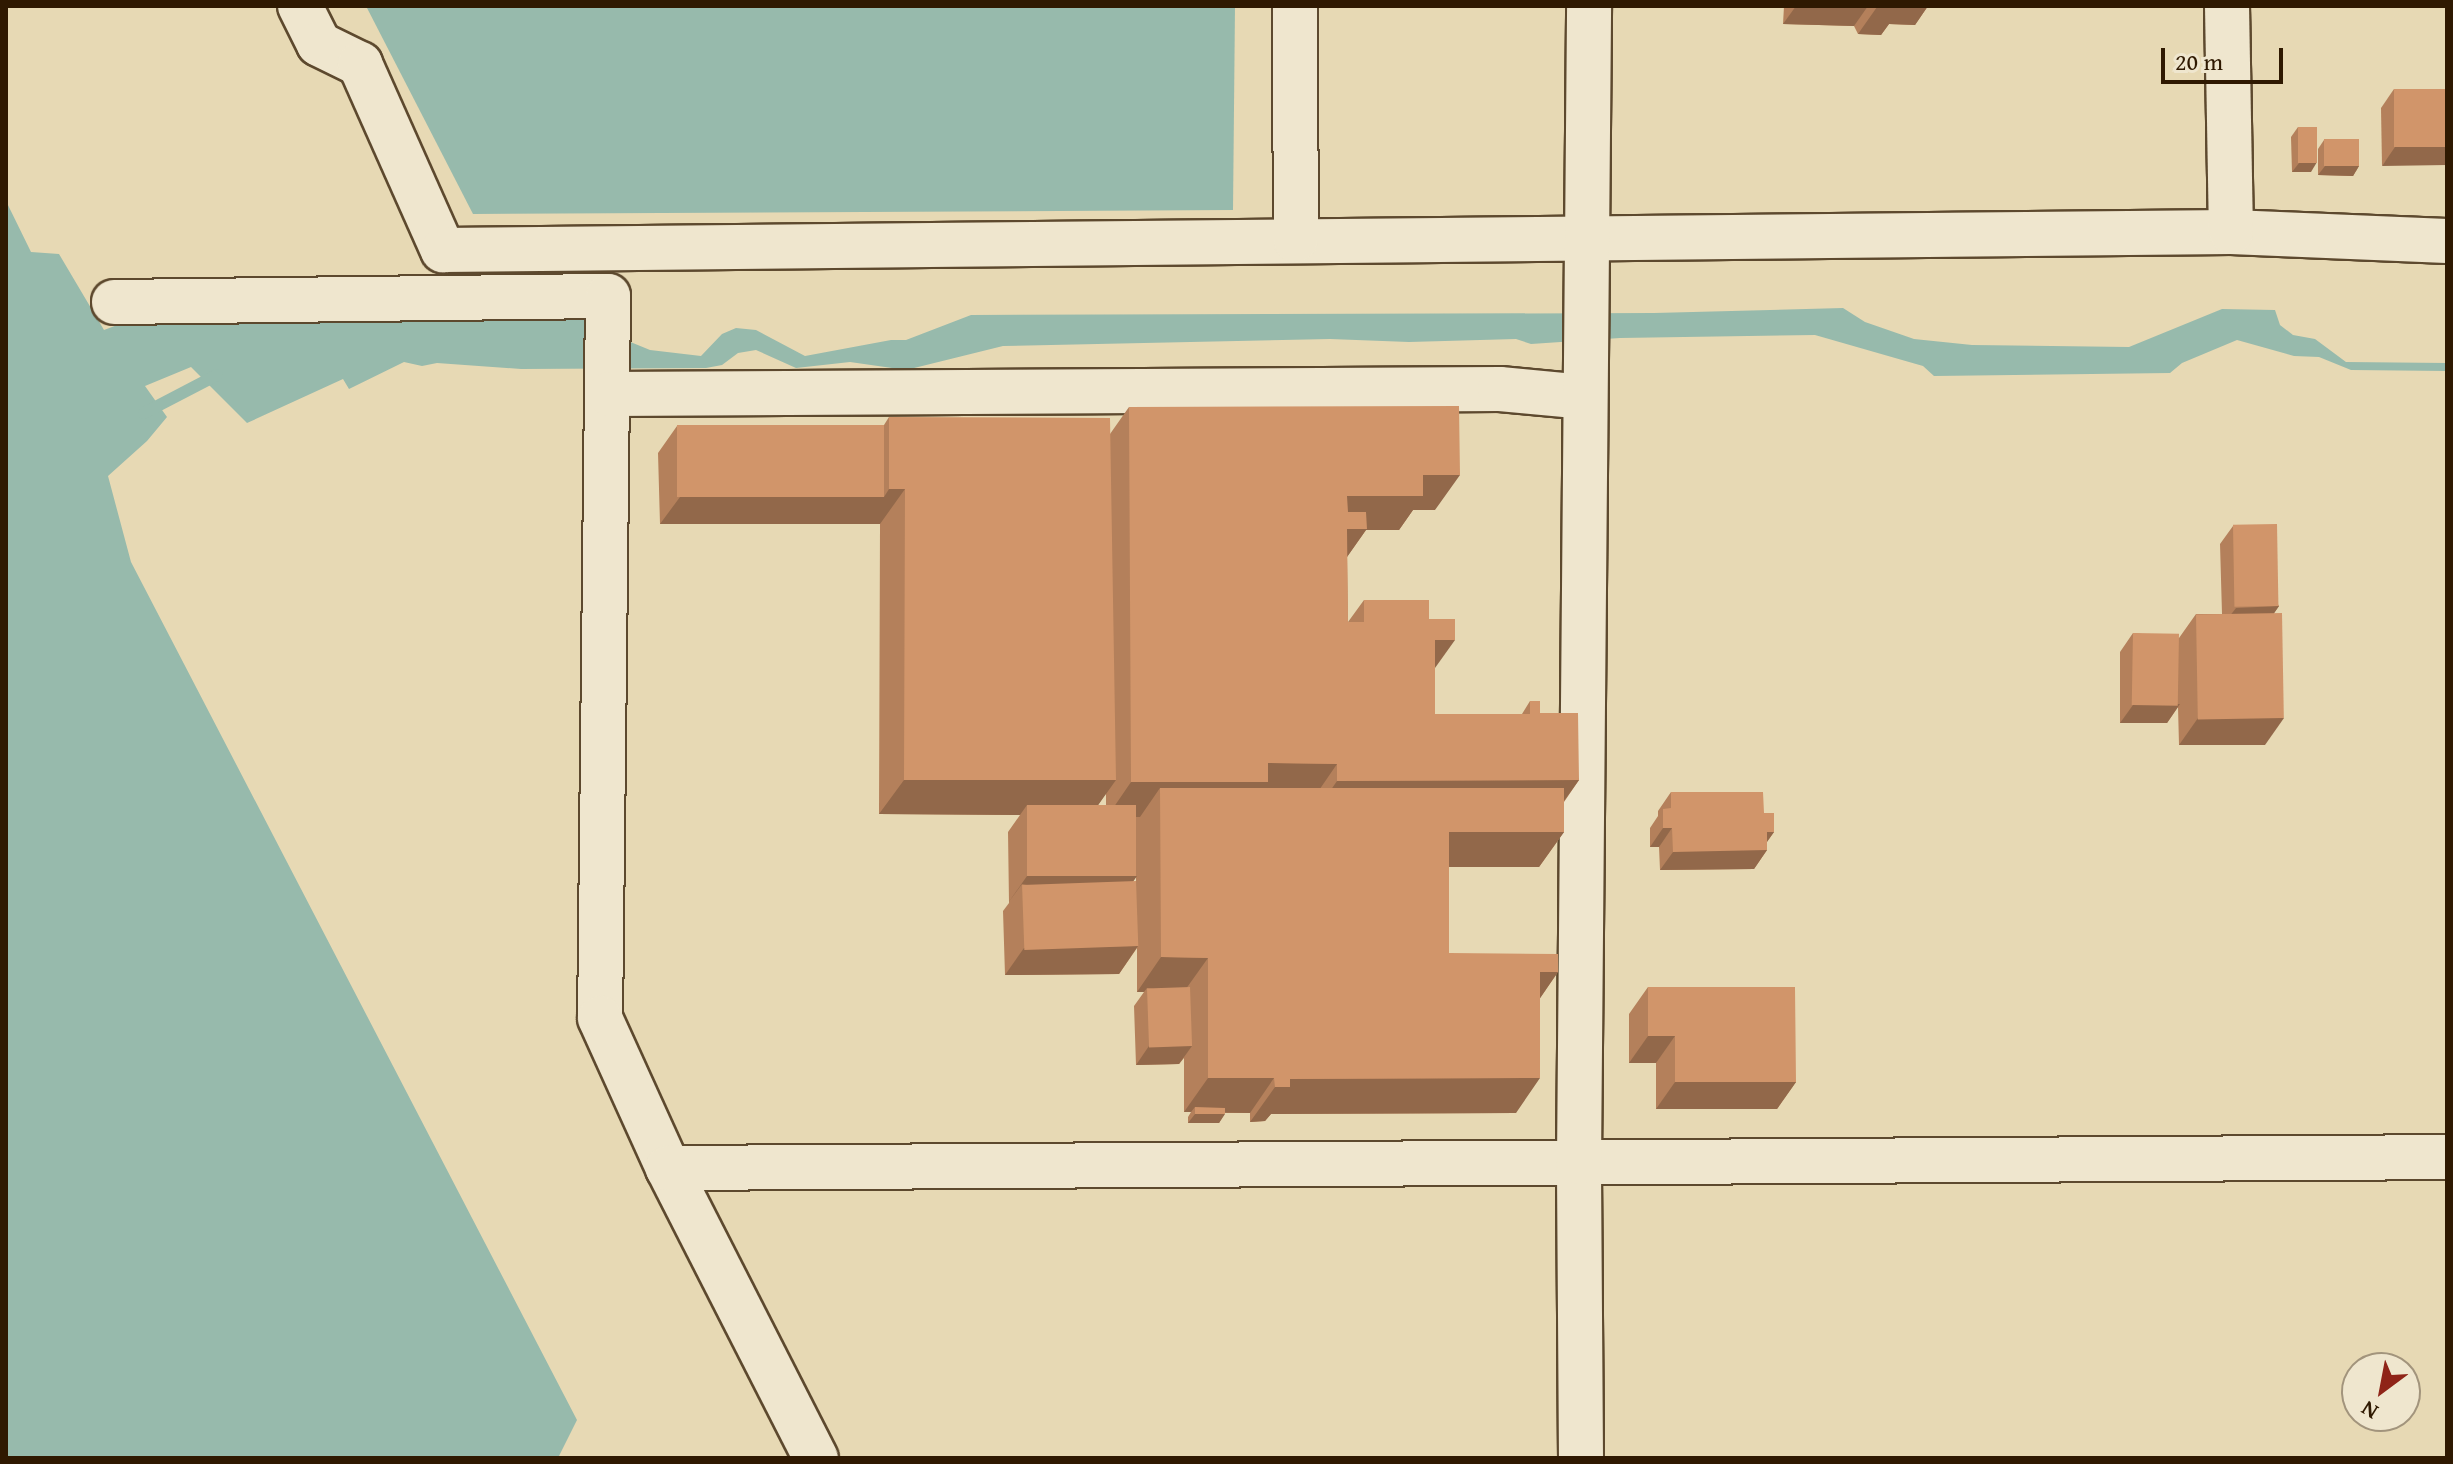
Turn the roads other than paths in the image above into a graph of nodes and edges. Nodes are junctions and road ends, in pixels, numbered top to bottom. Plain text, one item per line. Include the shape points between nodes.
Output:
1 (300, 6) edge
2 (1295, 6) edge
3 (1589, 6) edge
4 (2227, 6) edge
5 (2231, 232) junction
6 (1296, 240) junction
7 (1586, 240) junction
8 (2447, 241) edge
9 (114, 302) dead end
10 (1584, 392) junction
11 (610, 394) junction
12 (2447, 1157) edge
13 (1579, 1162) junction
14 (668, 1168) junction
15 (816, 1458) edge
16 (1581, 1458) edge

1 - 6 street via 319,44 360,64 443,250
2 - 6 street
3 - 7 street
4 - 5 street
5 - 7 street
5 - 8 street
6 - 7 street
7 - 10 street
9 - 11 street via 608,296
10 - 11 street
10 - 13 street
11 - 14 street via 600,1018
12 - 13 street
13 - 14 street
13 - 16 street
14 - 15 street

